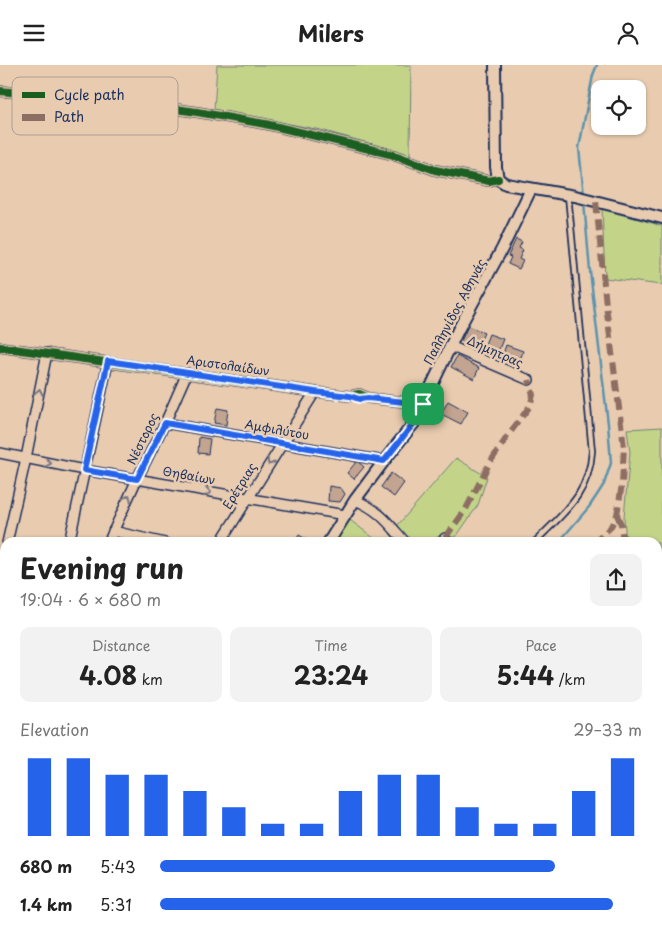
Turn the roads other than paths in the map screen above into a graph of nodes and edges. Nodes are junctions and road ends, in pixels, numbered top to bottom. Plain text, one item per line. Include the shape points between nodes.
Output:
1 (495, 65) edge
2 (178, 109) edge
3 (498, 179) junction
4 (531, 189) junction
5 (571, 196) junction
6 (662, 218) edge
7 (450, 346) junction
8 (0, 347) edge
9 (47, 353) junction
10 (108, 361) junction
11 (187, 373) junction
12 (530, 380) dead end
13 (315, 392) junction
14 (423, 404) junction
15 (165, 423) junction
16 (282, 443) junction
17 (0, 453) edge
18 (26, 458) junction
19 (384, 461) junction
20 (84, 470) junction
21 (137, 479) junction
22 (247, 499) junction
23 (355, 500) junction
24 (345, 515) junction
25 (113, 531) junction
26 (8, 537) edge
27 (70, 537) edge
28 (110, 537) edge
29 (139, 537) edge
30 (224, 537) edge
31 (332, 537) edge
32 (401, 537) edge
33 (540, 537) edge

1 - 3 street
2 - 3 street via 320,137 394,155 435,170 489,181
3 - 4 street
4 - 5 street
4 - 7 street, Παλληνίδος Αθηνάς
5 - 6 street
5 - 33 lane via 592,451 586,480 578,497
7 - 12 street, Δήμητρας
7 - 14 street, Παλληνίδος Αθηνάς
8 - 9 street, Αριστολαίδων
9 - 10 street, Αριστολαίδων
18 -> 9 street
10 - 11 street, Αριστολαίδων
10 - 20 street
11 - 13 street, Αριστολαίδων
11 - 15 street, Νέστορος
13 - 14 street, Αριστολαίδων via 359,394 368,398
13 - 16 street, Ερέτριας
14 - 19 street, Παλληνίδος Αθηνάς via 414,423
15 - 16 street, Αμφιλύτου
15 - 21 street, Νέστορος
16 - 19 street, Αμφιλύτου
16 -> 22 street, Ερέτριας
17 - 18 street, Θηβαίων
18 -> 20 street, Θηβαίων
18 - 26 street
19 - 23 street, Παλληνίδος Αθηνάς
20 - 21 street, Θηβαίων
20 - 27 street
21 -> 22 street, Θηβαίων
25 -> 21 street, Νέστορος
22 - 24 street, Θηβαίων
22 - 30 street, Ερέτριας
23 - 24 street, Παλληνίδος Αθηνάς
23 - 32 street via 382,515
24 - 31 street, Παλληνίδος Αθηνάς
25 - 28 street, Νέστορος
25 - 29 street

